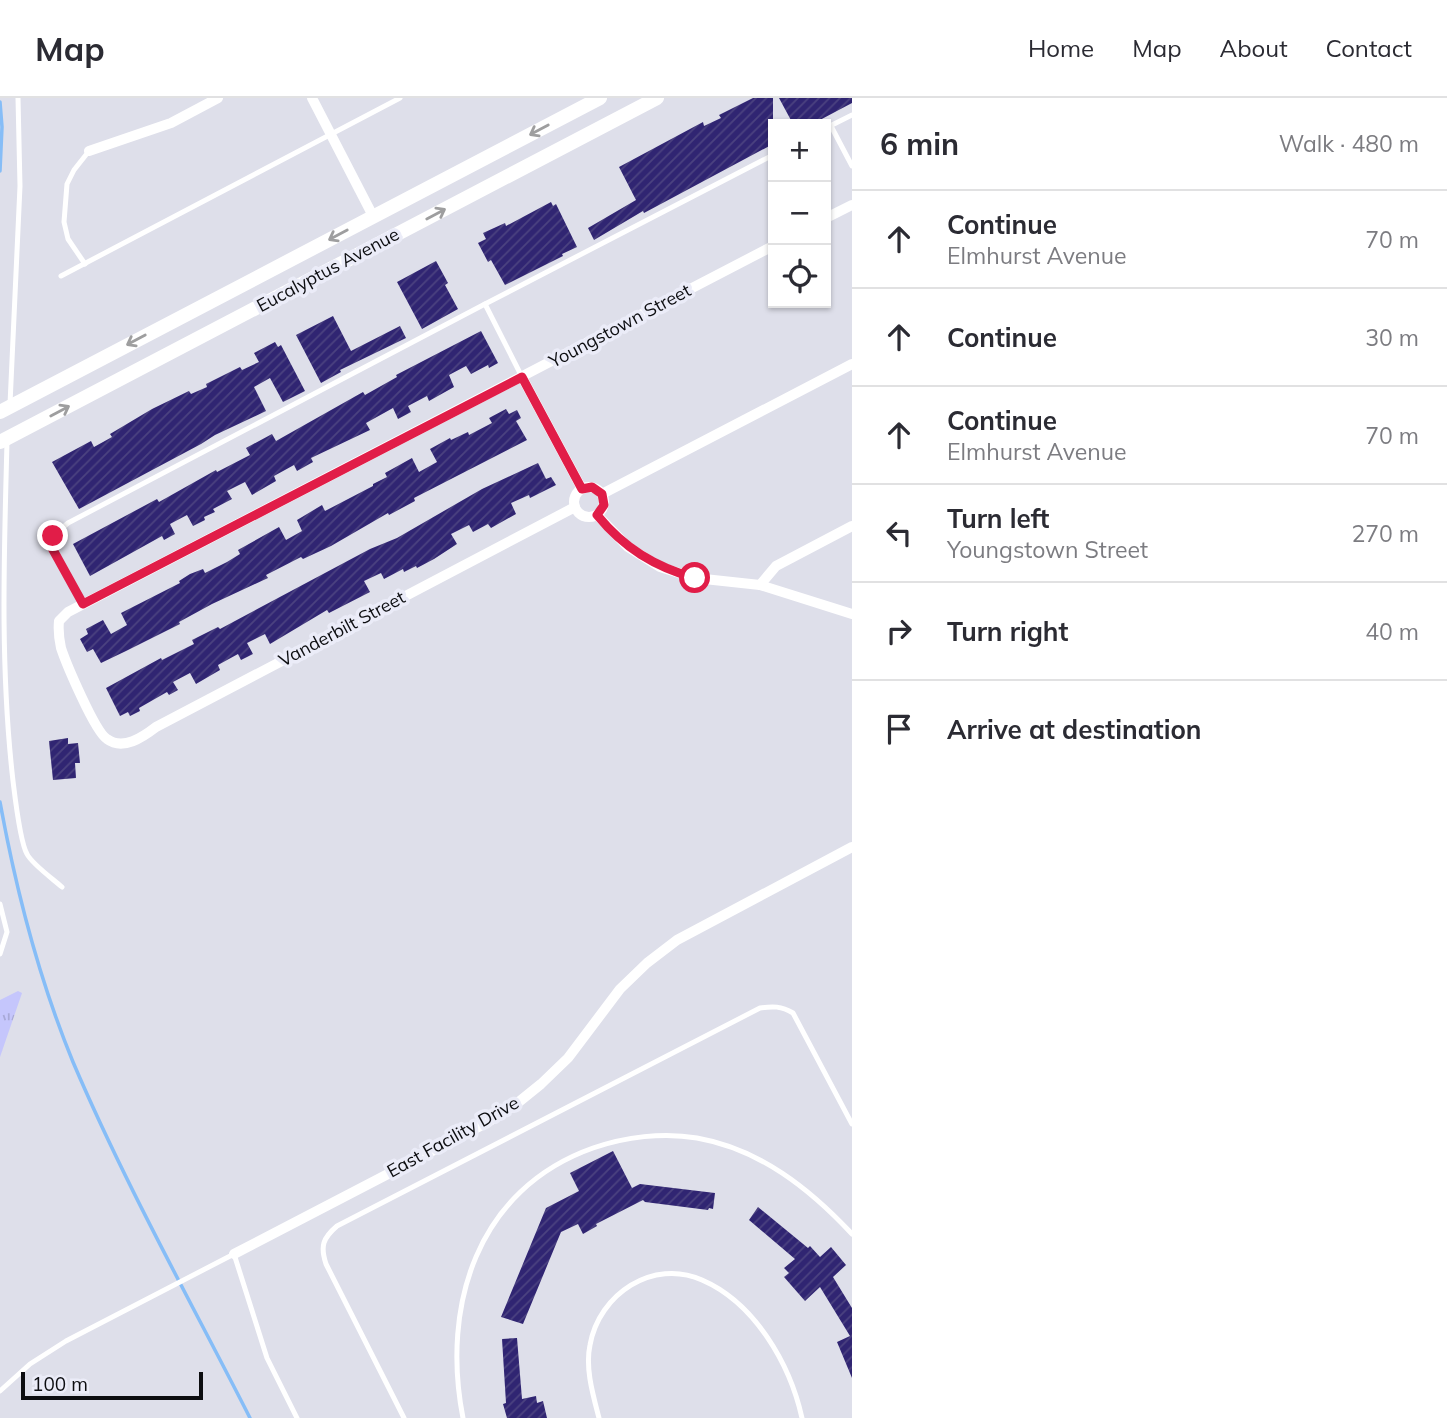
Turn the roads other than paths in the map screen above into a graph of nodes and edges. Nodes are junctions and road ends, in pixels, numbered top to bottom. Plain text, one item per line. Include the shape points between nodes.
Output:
1 (18, 98) edge
2 (312, 98) edge
3 (400, 98) edge
4 (600, 98) edge
5 (657, 98) edge
6 (211, 100) edge
7 (852, 115) edge
8 (831, 126) edge
9 (831, 132) edge
10 (331, 134) junction
11 (89, 151) joint
12 (768, 158) edge
13 (852, 166) edge
14 (852, 205) edge
15 (373, 216) junction
16 (831, 216) edge
17 (768, 249) edge
18 (85, 264) junction
19 (61, 276) dead end
20 (485, 304) junction
21 (852, 364) edge
22 (522, 377) junction
23 (5, 409) edge
24 (4, 441) edge
25 (582, 489) junction
26 (602, 494) junction
27 (575, 507) junction
28 (597, 515) junction
29 (852, 526) edge
30 (760, 585) junction
31 (83, 604) junction
32 (852, 614) edge
33 (59, 621) joint
34 (852, 848) edge
35 (62, 887) dead end
36 (0, 904) edge
37 (0, 954) edge
38 (852, 1124) edge
39 (852, 1234) edge
40 (234, 1254) junction
41 (0, 1391) edge
42 (297, 1418) edge
43 (404, 1418) edge
44 (463, 1418) edge
45 (599, 1418) edge
46 (802, 1418) edge

1 - 23 lane via 20,186
2 - 10 street
3 - 10 lane
4 -> 15 street, Eucalyptus Avenue
24 -> 5 street, Eucalyptus Avenue
6 - 11 street via 171,123
7 - 8 lane
9 - 13 lane
10 - 15 street
10 - 18 lane
11 - 18 lane via 67,184 64,222 68,239
12 - 20 lane
14 - 16 street
15 -> 23 street, Eucalyptus Avenue
17 - 22 street, Youngstown Street
18 - 19 lane
20 - 22 lane
20 - 31 lane via 68,523 53,536 52,548
21 - 26 street
22 - 25 street
22 - 31 street, Youngstown Street
24 - 35 lane via 2,641 12,779 27,855
25 - 26 street via 592,487
25 - 27 street
26 - 28 street via 604,505
27 - 28 street via 583,516
27 - 33 street, Vanderbilt Street via 124,744 107,740 92,722 62,650
28 - 30 street via 628,547 660,567 695,578
29 - 30 street via 776,566
30 - 32 street
31 - 33 street, Youngstown Street
34 - 40 street, East Facility Drive via 667,947 620,989 568,1058 515,1105
36 - 37 lane via 7,932
38 - 43 lane via 793,1013 774,1006 760,1008 337,1226 322,1244 326,1264
39 - 44 lane via 824,1204 776,1168 715,1142 653,1136 615,1141 560,1162 535,1179 505,1210 470,1270 456,1347
40 - 41 lane via 66,1341
40 - 42 lane via 267,1357
45 - 46 lane via 589,1360 601,1314 625,1289 667,1274 701,1279 748,1314 782,1363

